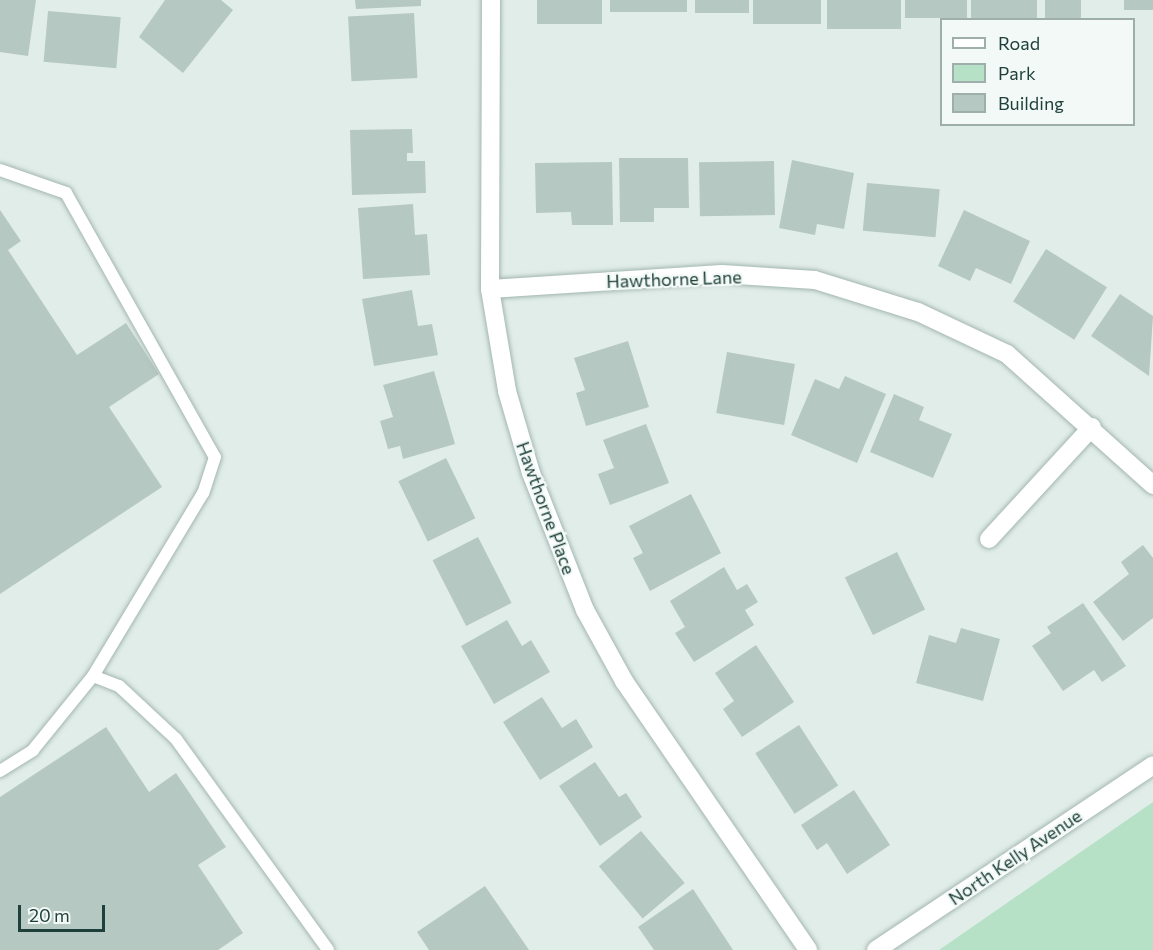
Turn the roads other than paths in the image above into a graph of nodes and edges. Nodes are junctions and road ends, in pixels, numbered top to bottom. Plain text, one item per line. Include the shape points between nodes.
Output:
1 (491, 0) edge
2 (0, 170) edge
3 (490, 289) junction
4 (1092, 427) junction
5 (1153, 485) edge
6 (989, 539) dead end
7 (93, 675) junction
8 (1153, 765) edge
9 (0, 771) edge
10 (328, 950) edge
11 (808, 950) edge
12 (876, 950) edge

1 - 3 street, Hawthorne Place
2 - 7 lane via 66,193 215,457 203,493
3 - 4 street, Hawthorne Lane via 722,274 815,280 918,312 1007,354
3 - 11 street, Hawthorne Place via 507,392 585,610 624,681
4 - 5 street, Hawthorne Lane
4 - 6 street
7 - 9 lane via 33,750
7 - 10 lane via 119,686 176,739
8 - 12 street, North Kelly Avenue

